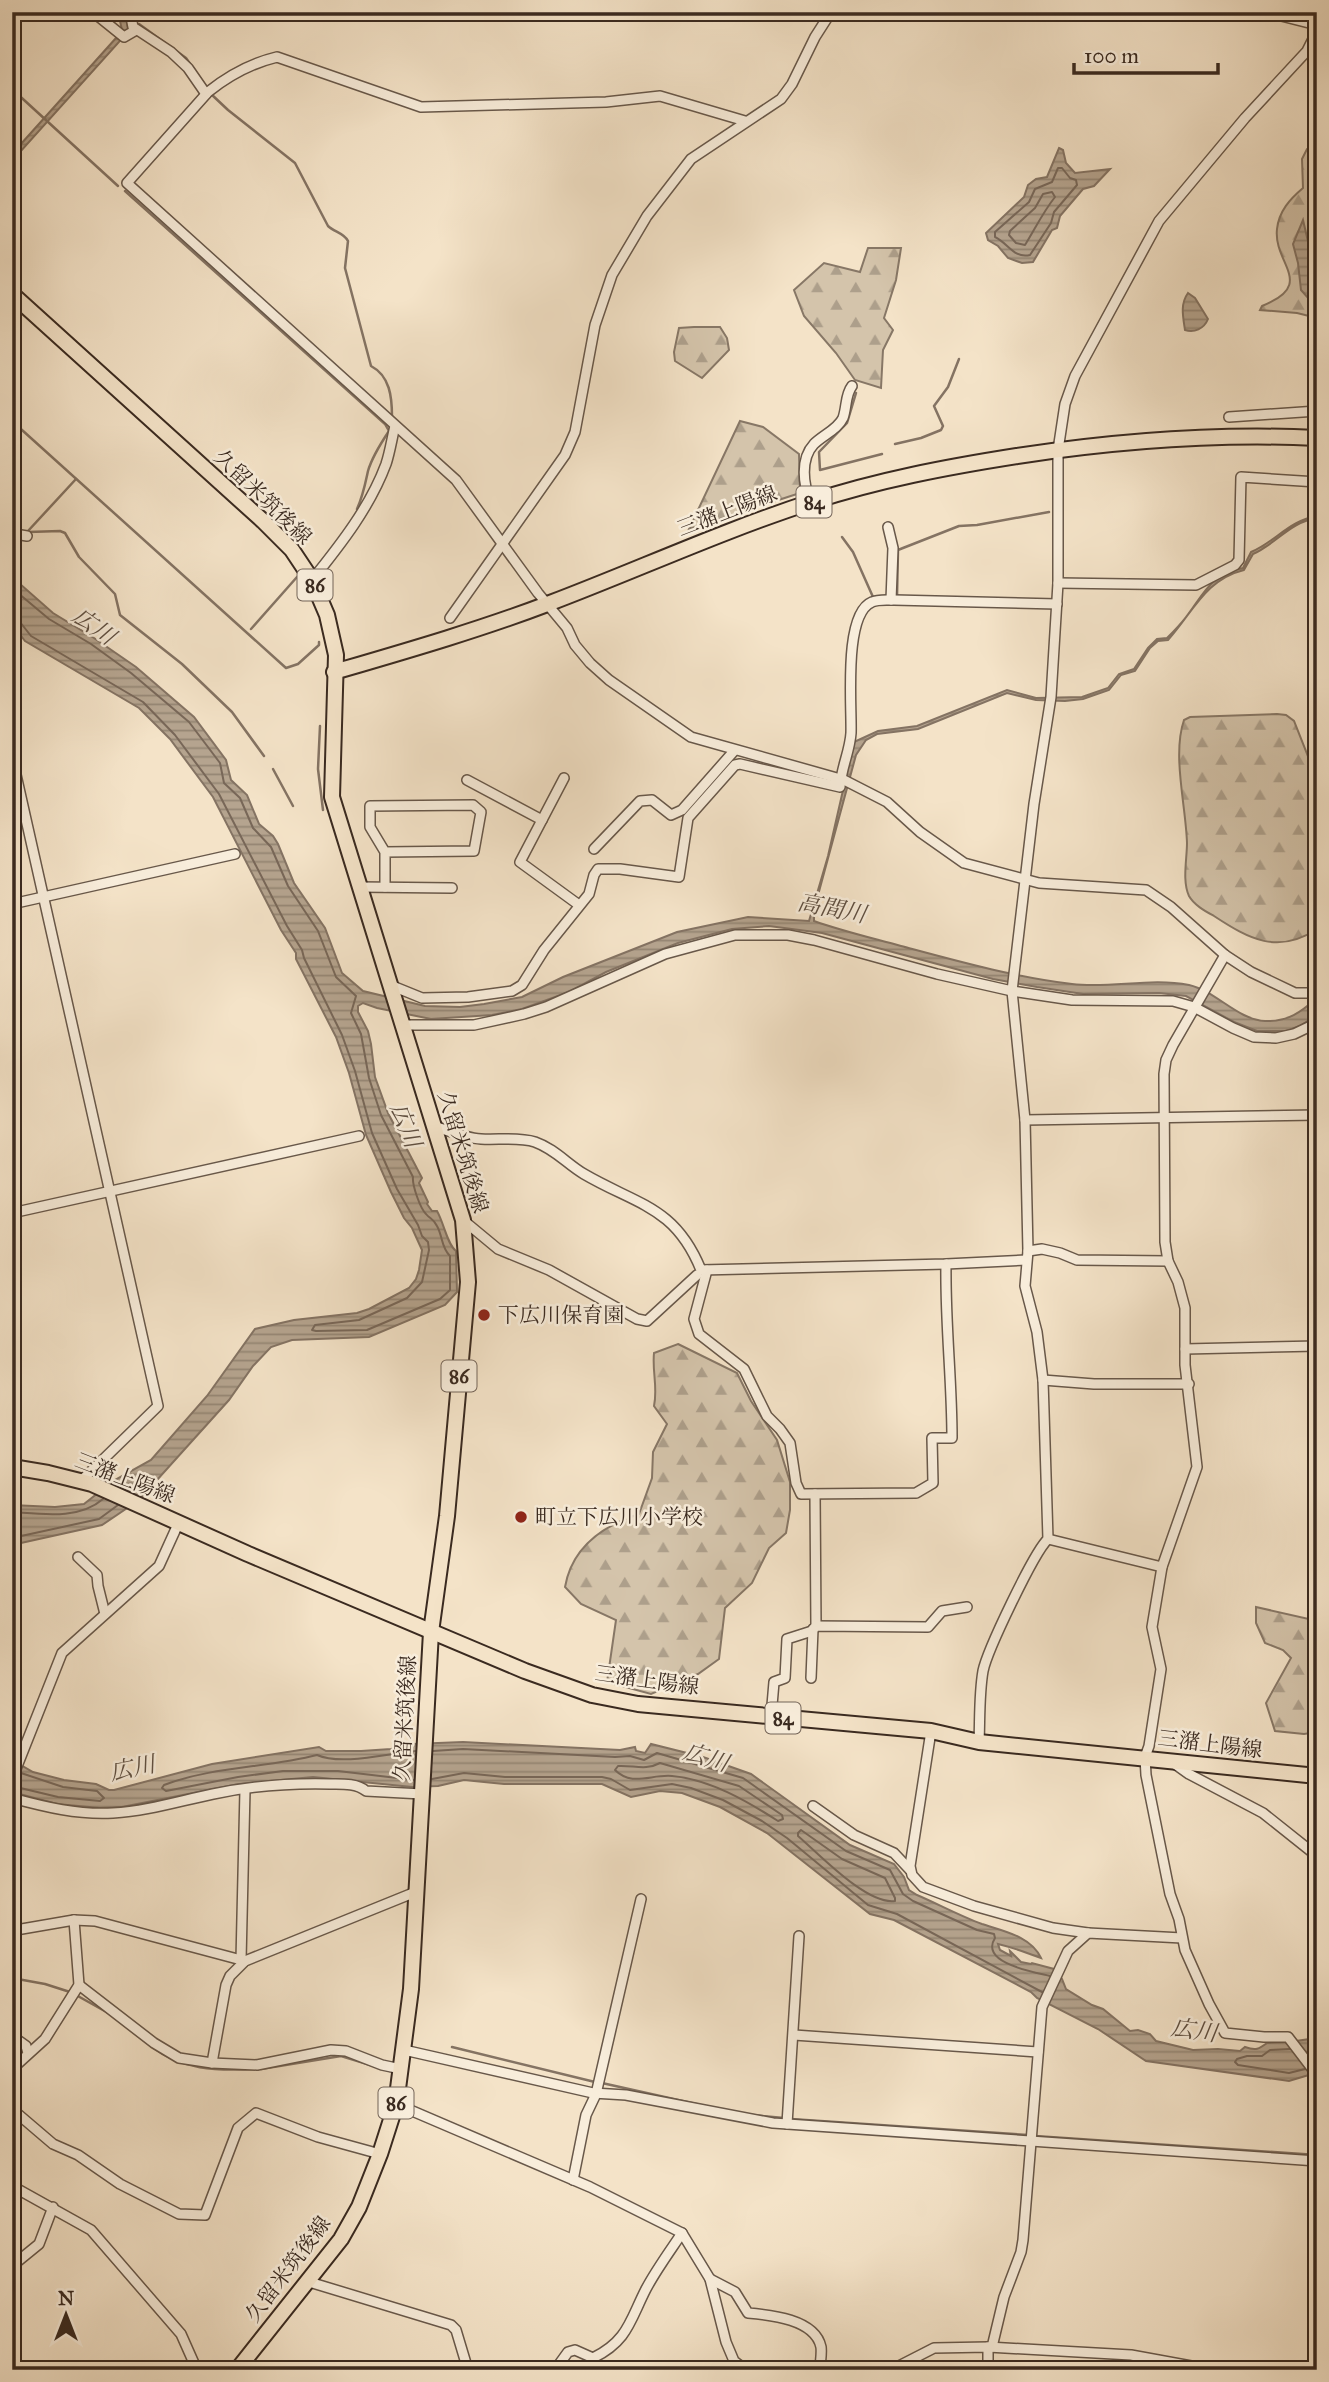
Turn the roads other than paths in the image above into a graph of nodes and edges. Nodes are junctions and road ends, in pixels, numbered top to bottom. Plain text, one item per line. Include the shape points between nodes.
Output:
1 (93, 12) edge
2 (130, 12) edge
3 (831, 12) edge
4 (1266, 12) edge
5 (1317, 25) edge
6 (136, 30) junction
7 (1317, 31) edge
8 (208, 92) junction
9 (745, 121) junction
10 (12, 294) edge
11 (852, 386) dead end
12 (1317, 411) edge
13 (1229, 417) dead end
14 (395, 426) junction
15 (1317, 438) edge
16 (1058, 450) junction
17 (1317, 482) edge
18 (811, 502) junction
19 (888, 527) dead end
20 (502, 541) junction
21 (312, 580) junction
22 (1058, 583) junction
23 (895, 600) junction
24 (547, 604) junction
25 (1057, 604) junction
26 (450, 618) dead end
27 (334, 672) junction
28 (734, 751) junction
29 (12, 757) edge
30 (564, 778) dead end
31 (467, 780) dead end
32 (845, 780) junction
33 (542, 820) junction
34 (594, 849) dead end
35 (385, 852) junction
36 (235, 854) dead end
37 (1026, 878) junction
38 (359, 887) junction
39 (385, 887) junction
40 (452, 887) dead end
41 (44, 897) junction
42 (12, 904) edge
43 (579, 905) junction
44 (1225, 955) junction
45 (390, 989) junction
46 (1317, 990) edge
47 (1012, 991) junction
48 (1196, 1005) junction
49 (402, 1022) junction
50 (1317, 1023) edge
51 (1317, 1115) edge
52 (1164, 1118) junction
53 (1025, 1119) junction
54 (434, 1126) junction
55 (359, 1136) dead end
56 (111, 1191) junction
57 (12, 1213) edge
58 (463, 1220) junction
59 (1027, 1255) junction
60 (1168, 1261) junction
61 (946, 1264) junction
62 (707, 1270) junction
63 (697, 1275) dead end
64 (1317, 1346) edge
65 (1185, 1349) junction
66 (1043, 1380) junction
67 (1189, 1384) junction
68 (12, 1467) edge
69 (87, 1482) junction
70 (815, 1493) junction
71 (178, 1522) junction
72 (1048, 1539) junction
73 (78, 1557) dead end
74 (1162, 1567) junction
75 (967, 1607) dead end
76 (105, 1614) junction
77 (815, 1628) junction
78 (431, 1632) junction
79 (811, 1678) dead end
80 (771, 1717) junction
81 (931, 1731) junction
82 (979, 1742) junction
83 (1145, 1757) junction
84 (1170, 1760) junction
85 (1317, 1776) edge
86 (12, 1779) edge
87 (245, 1790) junction
88 (422, 1792) junction
89 (12, 1798) edge
90 (813, 1806) dead end
91 (1317, 1856) edge
92 (911, 1871) junction
93 (418, 1891) junction
94 (642, 1899) dead end
95 (74, 1920) junction
96 (12, 1928) edge
97 (1088, 1933) junction
98 (799, 1936) dead end
99 (1182, 1938) junction
100 (243, 1961) junction
101 (79, 1985) junction
102 (794, 2035) junction
103 (12, 2036) edge
104 (404, 2050) junction
105 (1038, 2052) junction
106 (29, 2053) junction
107 (212, 2063) junction
108 (12, 2069) edge
109 (401, 2069) junction
110 (1317, 2076) edge
111 (598, 2086) junction
112 (396, 2104) junction
113 (12, 2109) edge
114 (787, 2120) junction
115 (1031, 2138) junction
116 (380, 2154) junction
117 (1317, 2161) edge
118 (573, 2180) junction
119 (12, 2186) edge
120 (53, 2207) junction
121 (682, 2232) junction
122 (12, 2266) edge
123 (710, 2279) junction
124 (306, 2281) junction
125 (990, 2347) junction
126 (197, 2370) edge
127 (237, 2370) edge
128 (468, 2370) edge
129 (555, 2370) edge
130 (746, 2370) edge
131 (820, 2370) edge
132 (891, 2370) edge
133 (988, 2370) edge
134 (1213, 2370) edge

1 - 6 street via 120,35
2 - 6 street
3 - 9 street via 781,99
4 - 5 street
6 - 8 street via 171,52
7 - 16 street via 1307,51 1159,221 1076,376 1065,404
8 - 9 street via 261,61 277,57 421,107 606,102 660,96
8 - 14 street via 127,183
9 - 20 street via 691,159 647,216 612,275 595,324 575,432 565,455
10 - 21 main road, 久留米筑後線 / 86 via 263,521 292,550
11 - 18 street via 843,417 812,446 806,458 804,480
12 - 13 street
14 - 20 street via 456,480
14 - 21 street via 376,487 349,533
15 - 16 main road, 三潴上陽線 / 84 via 1178,438
16 - 18 main road, 三潴上陽線 / 84 via 950,466
16 - 22 street
17 - 22 street via 1241,477 1239,560 1196,585
18 - 24 main road, 三潴上陽線 / 84
19 - 23 street
20 - 24 street
20 - 26 street
21 - 27 main road, 久留米筑後線 / 86 via 327,615
22 - 25 street
23 - 25 street
23 - 32 street via 871,602 856,625 851,646 851,737
24 - 27 main road, 三潴上陽線 / 84
24 - 28 street via 575,645 609,680 691,737
25 - 37 street via 1051,699
27 - 38 main road, 久留米筑後線 / 86 via 332,797
28 - 32 street
28 - 34 street via 682,810 671,815 652,800 640,801
29 - 41 street
30 - 33 street
31 - 33 street
32 - 37 street via 887,802 964,863
32 - 43 street via 840,787 734,765 688,818 679,877 598,869 589,894
33 - 43 street via 520,862
35 - 35 street via 474,851 481,812 473,805 370,806 370,827
35 - 39 street
36 - 41 street
37 - 44 street via 1039,883 1146,890
37 - 47 street
38 - 39 street
38 - 45 main road, 久留米筑後線 / 86
39 - 40 street
41 - 42 street
41 - 56 street
43 - 45 street via 522,985 512,991 422,998
44 - 46 street via 1295,993
44 - 48 street
45 - 49 main road, 久留米筑後線 / 86
47 - 48 street via 1072,1000
47 - 49 street via 814,940 735,935 665,954 524,1014 474,1025
47 - 53 street
48 - 50 street via 1254,1037 1276,1038
48 - 52 street via 1166,1060
49 - 54 main road, 久留米筑後線 / 86
51 - 52 street
52 - 53 street
52 - 60 street
53 - 59 street
54 - 58 main road, 久留米筑後線 / 86
54 - 62 street via 477,1139 532,1141 555,1151 573,1167 669,1219 694,1251 701,1270
55 - 56 street
56 - 57 street
56 - 69 street via 158,1406
58 - 63 street via 498,1249 549,1270 637,1319 647,1321
58 - 78 main road, 久留米筑後線 / 86 via 468,1282 447,1516
59 - 60 street via 1042,1249 1077,1260
59 - 61 street
59 - 66 street via 1025,1286
60 - 65 street via 1185,1308
61 - 62 street
61 - 70 street via 952,1438 932,1438 933,1483 916,1493
62 - 70 street via 694,1319 698,1334 744,1369 767,1416 790,1443 801,1494
64 - 65 street
65 - 67 street
66 - 67 street
66 - 72 street
67 - 74 street via 1197,1467
68 - 69 main road, 三潴上陽線 / 84
69 - 71 main road, 三潴上陽線 / 84
70 - 77 street
71 - 76 street via 159,1566
71 - 78 main road, 三潴上陽線 / 84
72 - 74 street
72 - 82 street via 1024,1578 983,1670
73 - 76 street via 97,1575
74 - 83 street via 1152,1627 1161,1669
75 - 77 street via 942,1611 928,1627
76 - 86 street via 62,1653
77 - 79 street
77 - 80 street via 787,1639 785,1678 774,1682
78 - 80 main road, 三潴上陽線 / 84 via 592,1695
78 - 88 main road, 久留米筑後線 / 86
80 - 81 main road, 三潴上陽線 / 84
81 - 82 main road, 三潴上陽線 / 84
81 - 92 street
82 - 83 main road, 三潴上陽線 / 84
83 - 84 main road, 三潴上陽線 / 84
83 - 99 street
84 - 85 main road, 三潴上陽線 / 84
84 - 91 street via 1263,1813
87 - 88 street via 294,1783
87 - 89 street via 112,1813 80,1813
87 - 100 street
88 - 93 main road, 久留米筑後線 / 86
90 - 92 street via 854,1835 894,1853
92 - 97 street via 923,1887 974,1906
93 - 100 street
93 - 104 main road, 久留米筑後線 / 86
94 - 111 street
95 - 96 street
95 - 100 street via 95,1921
95 - 101 street
97 - 99 street
97 - 105 street via 1068,1951 1042,2007
98 - 102 street
99 - 110 street via 1225,2033 1288,2037
100 - 107 street via 226,1986
101 - 106 street via 45,2039
101 - 107 street via 179,2058
102 - 105 street
102 - 114 street
103 - 106 street
104 - 109 main road, 久留米筑後線 / 86
104 - 111 street
105 - 115 street
106 - 108 street
107 - 109 street via 257,2065 331,2050
109 - 112 main road, 久留米筑後線 / 86
111 - 114 street via 734,2117
111 - 118 street via 586,2115
112 - 116 main road, 久留米筑後線 / 86
112 - 118 street
113 - 116 street via 53,2144 179,2214 205,2214 238,2129 256,2113
114 - 115 street
115 - 117 street
115 - 125 street via 1021,2252
116 - 124 main road, 久留米筑後線 / 86 via 341,2239
118 - 121 street
119 - 120 street
120 - 122 street via 39,2244
120 - 126 street via 91,2230 125,2267 181,2334
121 - 123 street
121 - 129 street via 645,2290 626,2331 605,2353 593,2358 575,2350 568,2352
123 - 130 street via 726,2342 734,2361
123 - 131 street via 735,2292 748,2313 790,2319 817,2337
124 - 127 main road, 久留米筑後線 / 86
124 - 128 street via 451,2325
125 - 132 street via 934,2348
125 - 133 street
125 - 134 street via 1131,2355

